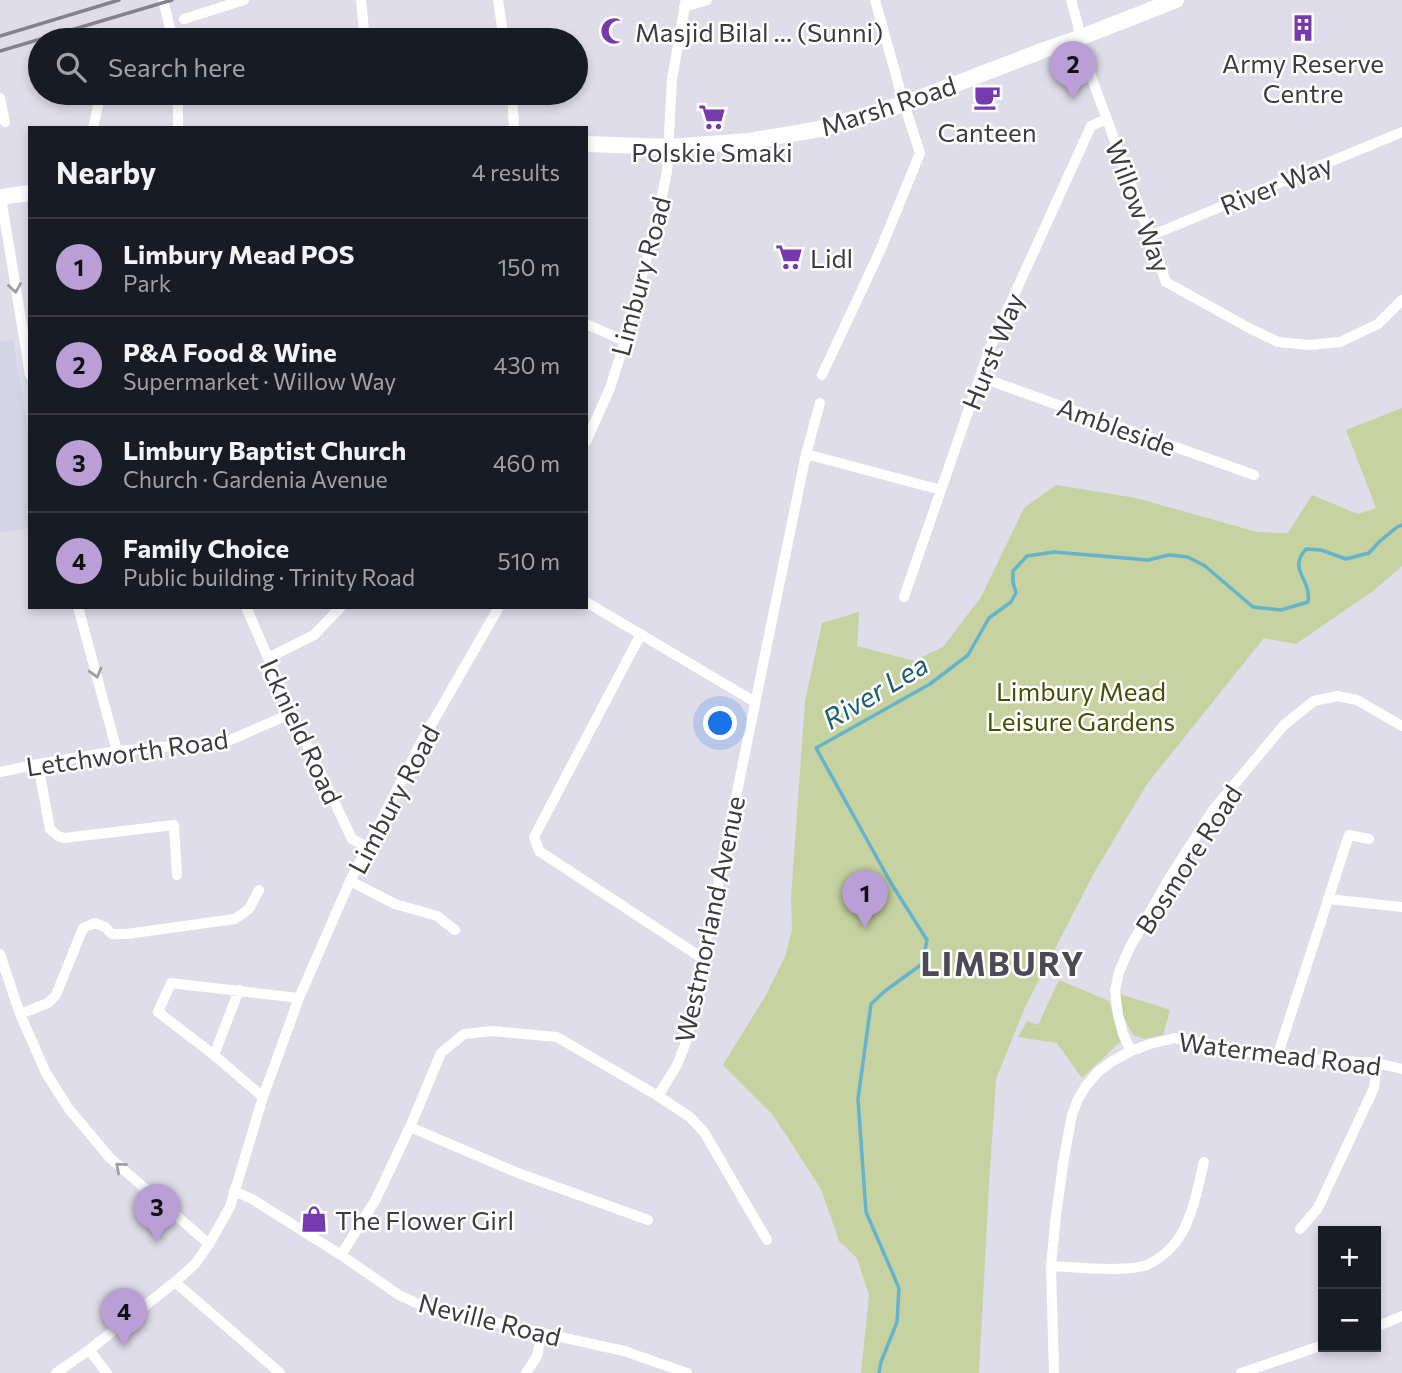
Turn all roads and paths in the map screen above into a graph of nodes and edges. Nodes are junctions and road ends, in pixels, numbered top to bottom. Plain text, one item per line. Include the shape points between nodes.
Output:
1 (163, 0) edge
2 (244, 0) edge
3 (361, 0) edge
4 (498, 0) edge
5 (707, 0) edge
6 (874, 0) edge
7 (1071, 0) edge
8 (1176, 0) edge
9 (685, 4) edge
10 (184, 19) dead end
11 (170, 28) edge
12 (364, 28) edge
13 (503, 28) edge
14 (1079, 38) junction
15 (0, 98) edge
16 (904, 104) junction
17 (99, 105) edge
18 (178, 105) edge
19 (513, 105) edge
20 (1106, 119) junction
21 (5, 121) dead end
22 (94, 126) edge
23 (178, 126) edge
24 (514, 126) edge
25 (1402, 132) edge
26 (588, 144) edge
27 (669, 147) junction
28 (28, 193) edge
29 (1, 197) edge
30 (1150, 236) junction
31 (1402, 300) edge
32 (588, 325) edge
33 (625, 341) junction
34 (28, 363) edge
35 (822, 375) dead end
36 (980, 377) junction
37 (820, 404) dead end
38 (588, 438) edge
39 (806, 454) junction
40 (1254, 475) dead end
41 (941, 489) junction
42 (904, 597) dead end
43 (588, 603) edge
44 (79, 609) edge
45 (247, 609) edge
46 (339, 609) edge
47 (498, 609) edge
48 (641, 634) junction
49 (268, 658) junction
50 (755, 702) junction
51 (292, 713) junction
52 (1402, 726) edge
53 (117, 751) junction
54 (38, 764) junction
55 (0, 772) edge
56 (1369, 839) dead end
57 (367, 847) junction
58 (177, 875) dead end
59 (350, 881) junction
60 (259, 890) dead end
61 (1328, 899) junction
62 (1402, 907) edge
63 (455, 930) dead end
64 (0, 954) edge
65 (702, 958) junction
66 (239, 990) junction
67 (299, 998) junction
68 (20, 1014) junction
69 (1131, 1051) junction
70 (214, 1055) junction
71 (1277, 1057) junction
72 (1377, 1063) junction
73 (1402, 1069) edge
74 (658, 1096) junction
75 (263, 1097) junction
76 (410, 1127) junction
77 (1204, 1162) dead end
78 (234, 1191) junction
79 (648, 1220) dead end
80 (1300, 1230) dead end
81 (767, 1240) dead end
82 (209, 1244) junction
83 (341, 1255) junction
84 (1051, 1266) junction
85 (175, 1282) junction
86 (1402, 1316) edge
87 (1381, 1325) edge
88 (542, 1332) junction
89 (1318, 1347) edge
90 (89, 1350) junction
91 (1262, 1370) edge
92 (56, 1373) edge
93 (107, 1373) edge
94 (280, 1373) edge
95 (526, 1373) edge
96 (687, 1373) edge
97 (1054, 1373) edge
98 (1241, 1373) edge

1 - 11 street
2 - 10 street
3 - 12 street
4 - 13 street
5 - 9 street
6 - 16 street
7 - 14 street, Willow Way
8 - 14 main road, Marsh Road
9 - 27 street, Limbury Road via 673,79
14 - 16 main road, Marsh Road
14 - 20 street, Willow Way
15 - 21 street
16 - 27 main road, Marsh Road via 820,129 749,141
16 - 35 street via 920,153
17 - 22 street
18 - 23 street
19 - 24 street
20 - 30 street, Willow Way
20 - 36 street, Hurst Way via 1091,126
25 - 30 street, River Way
26 - 27 main road, Marsh Road
27 - 33 street, Limbury Road via 658,216
28 - 29 main road
29 -> 34 street
30 - 31 street, Willow Way via 1166,282 1278,342 1340,342 1378,324
32 - 33 street
33 - 38 street, Limbury Road
36 - 40 street, Ambleside
36 - 41 street, Hurst Way
37 - 39 street, Westmorland Avenue
39 - 41 street
39 - 50 street, Westmorland Avenue
41 - 42 street, Hurst Way
43 - 48 street
44 -> 53 street
45 - 49 street, Icknield Road
46 - 49 street via 314,635
47 - 57 street, Limbury Road
48 - 50 street
48 - 65 street via 534,837 538,851
49 - 51 street, Icknield Road
50 - 65 street, Westmorland Avenue
51 - 53 street, Letchworth Road via 228,741
51 - 57 street, Icknield Road via 352,839
52 - 69 street, Bosmore Road via 1357,700 1337,696 1314,701 1266,746 1213,810 1170,877 1119,972 1115,1004
53 - 54 street, Letchworth Road
54 - 55 street, Letchworth Road
54 - 58 street via 51,829 58,836 174,825
56 - 61 street via 1349,835
57 - 59 street, Limbury Road
59 - 63 street via 395,904 437,916
59 - 67 street, Limbury Road
60 - 68 street via 248,909 235,919 126,934 112,934 95,923 83,928 56,995
61 - 62 street
61 - 71 street
64 - 68 street
65 - 74 street, Westmorland Avenue via 686,1042
66 - 67 street
66 - 70 street
66 - 70 street via 171,984 158,1012
67 - 75 street, Limbury Road
82 -> 68 street via 110,1158 73,1114 46,1073
69 - 71 street, Watermead Road via 1175,1038
69 - 84 street, Watermead Road via 1098,1072 1072,1115
70 - 75 street
71 - 72 street, Watermead Road
72 - 73 street, Watermead Road
72 - 80 street via 1374,1088 1318,1208
74 - 76 street via 557,1037 492,1031 464,1034 441,1053
74 - 81 street via 704,1132
75 - 78 street, Limbury Road
76 - 79 street
76 - 83 street via 376,1199
77 - 84 street via 1189,1218 1166,1253 1147,1265 1127,1269
78 - 82 street, Limbury Road
78 - 83 street, Neville Road
82 - 85 street, Limbury Road
83 - 88 street, Neville Road via 425,1307
84 - 97 street, Watermead Road
85 - 90 street, Limbury Road
85 - 94 street
86 - 87 street
88 - 95 street via 537,1356
88 - 96 street, Neville Road
89 - 91 street
90 - 92 street, Limbury Road
90 - 93 street
91 - 98 street

